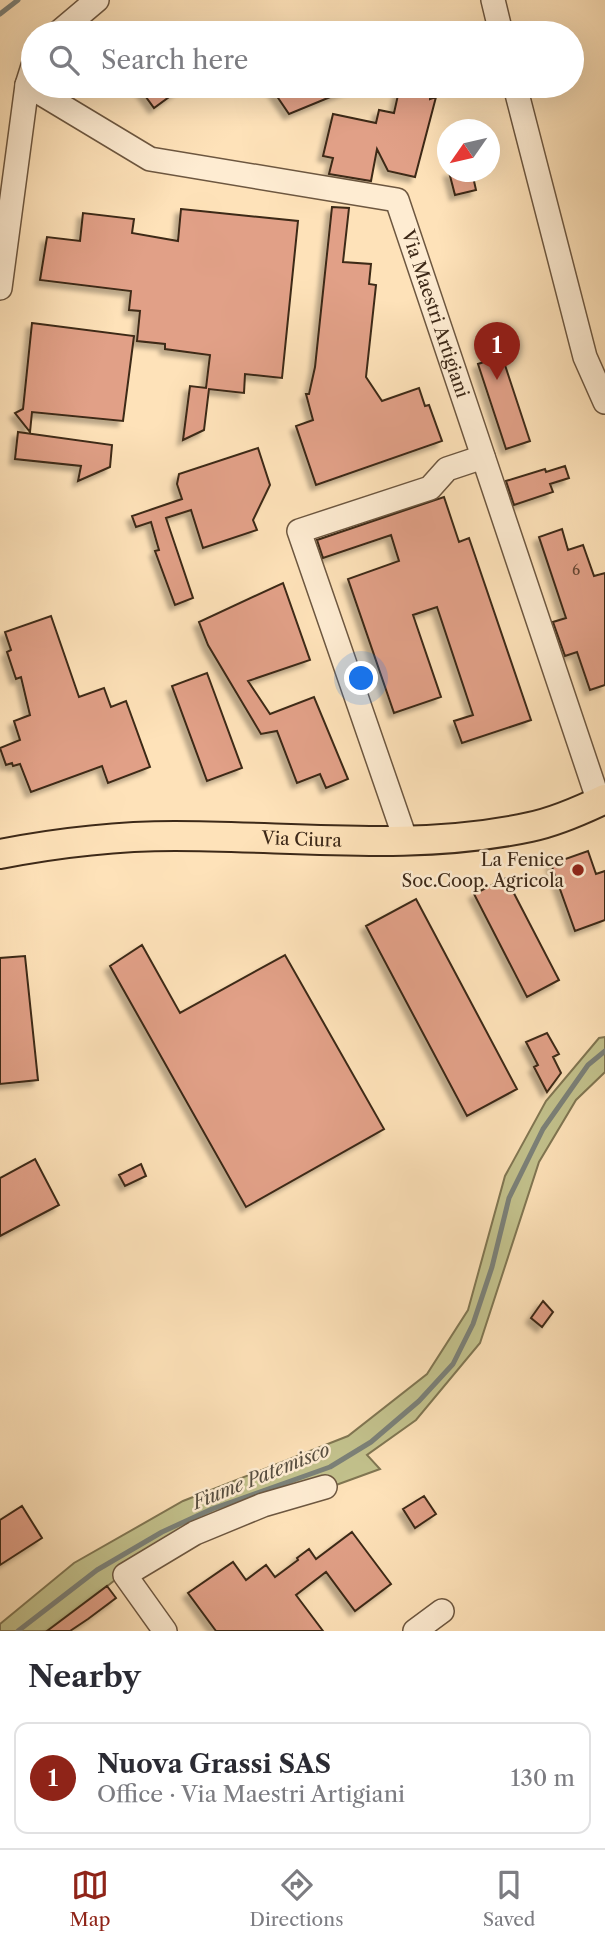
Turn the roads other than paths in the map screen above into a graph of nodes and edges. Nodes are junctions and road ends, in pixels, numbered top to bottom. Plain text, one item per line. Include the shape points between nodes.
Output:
1 (97, 0) edge
2 (493, 0) edge
3 (72, 21) edge
4 (498, 21) edge
5 (27, 98) edge
6 (62, 98) edge
7 (518, 98) edge
8 (0, 288) edge
9 (605, 402) edge
10 (483, 457) junction
11 (602, 801) edge
12 (406, 841) junction
13 (1, 850) edge
14 (325, 1487) dead end
15 (442, 1611) dead end
16 (165, 1631) edge
17 (415, 1631) edge

1 - 3 street
2 - 4 street
5 - 8 street
6 - 10 street, Via Maestri Artigiani via 150,159 397,200
7 - 9 street via 585,357
10 - 11 street, Via Maestri Artigiani
10 - 12 street via 447,469 430,488 299,531
11 - 12 main road, Via Ciura via 533,827
12 - 13 main road, Via Ciura via 172,836
14 - 16 street via 263,1505 195,1533 125,1576
15 - 17 street

